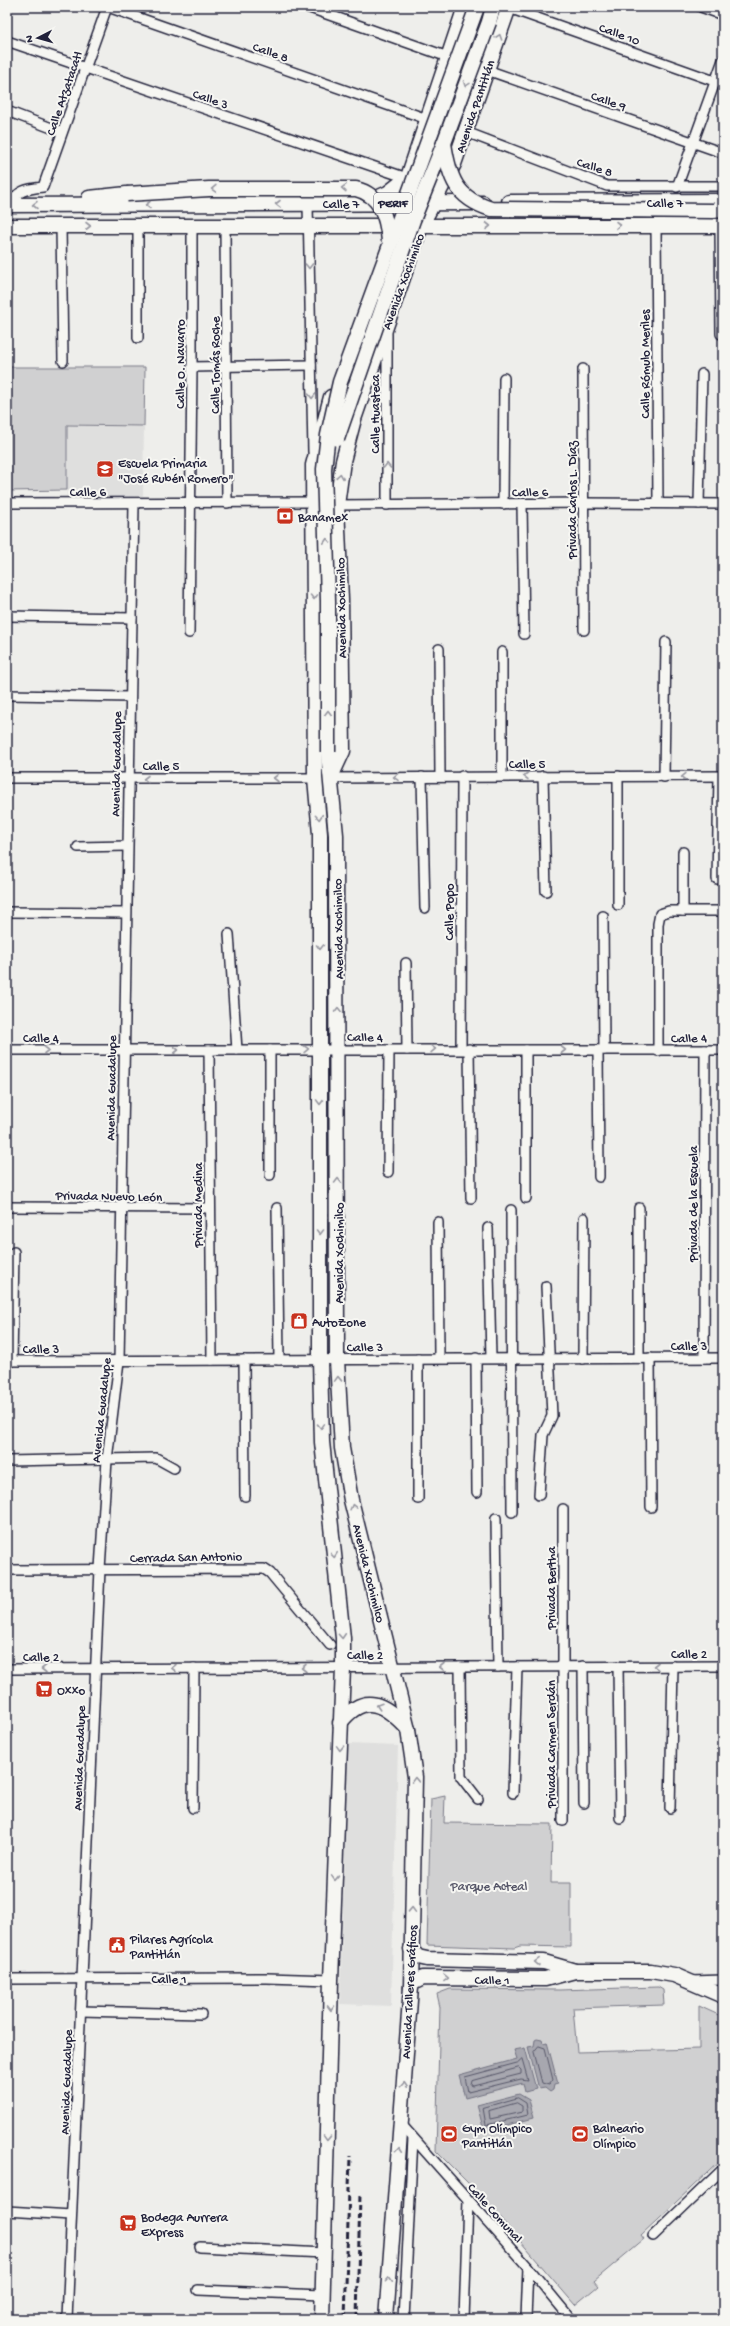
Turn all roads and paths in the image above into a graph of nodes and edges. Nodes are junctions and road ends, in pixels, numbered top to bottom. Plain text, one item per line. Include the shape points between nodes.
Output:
1 (107, 7) edge
2 (307, 7) edge
3 (465, 7) edge
4 (477, 7) edge
5 (492, 7) edge
6 (509, 7) edge
7 (701, 7) edge
8 (723, 15) edge
9 (7, 41) edge
10 (448, 57) junction
11 (723, 60) edge
12 (85, 68) junction
13 (487, 70) junction
14 (720, 82) edge
15 (7, 111) edge
16 (427, 120) junction
17 (62, 132) junction
18 (466, 132) junction
19 (444, 143) junction
20 (694, 143) junction
21 (723, 153) edge
22 (412, 162) junction
23 (407, 178) junction
24 (442, 184) junction
25 (723, 186) edge
26 (677, 187) junction
27 (432, 202) junction
28 (363, 203) junction
29 (399, 203) junction
30 (461, 203) junction
31 (308, 204) junction
32 (8, 205) edge
33 (64, 205) junction
34 (721, 216) edge
35 (656, 225) junction
36 (7, 226) edge
37 (61, 226) junction
38 (192, 226) junction
39 (309, 226) junction
40 (392, 226) junction
41 (421, 226) junction
42 (461, 226) junction
43 (138, 227) junction
44 (225, 227) junction
45 (390, 243) junction
46 (380, 259) junction
47 (406, 268) junction
48 (387, 322) junction
49 (721, 334) dead end
50 (138, 338) dead end
51 (63, 361) dead end
52 (312, 365) junction
53 (227, 366) junction
54 (192, 367) junction
55 (584, 369) dead end
56 (702, 374) dead end
57 (504, 378) dead end
58 (313, 465) junction
59 (313, 502) junction
60 (7, 503) edge
61 (191, 503) junction
62 (584, 503) junction
63 (658, 503) junction
64 (134, 504) junction
65 (227, 504) junction
66 (503, 504) junction
67 (522, 504) junction
68 (699, 504) junction
69 (723, 504) edge
70 (387, 505) junction
71 (337, 506) junction
72 (7, 616) edge
73 (132, 618) junction
74 (584, 630) dead end
75 (189, 633) dead end
76 (524, 634) dead end
77 (666, 642) dead end
78 (439, 649) dead end
79 (502, 652) dead end
80 (7, 695) edge
81 (130, 697) junction
82 (440, 776) junction
83 (462, 776) junction
84 (502, 776) junction
85 (543, 776) junction
86 (618, 776) junction
87 (721, 776) edge
88 (422, 777) junction
89 (664, 777) junction
90 (7, 778) edge
91 (315, 778) junction
92 (331, 778) junction
93 (128, 779) junction
94 (126, 846) junction
95 (78, 847) dead end
96 (683, 852) dead end
97 (717, 879) dead end
98 (546, 891) dead end
99 (618, 905) dead end
100 (425, 908) dead end
101 (683, 911) junction
102 (723, 911) edge
103 (7, 912) edge
104 (126, 913) junction
105 (603, 916) dead end
106 (229, 934) dead end
107 (406, 963) dead end
108 (321, 1049) junction
109 (338, 1049) junction
110 (465, 1049) junction
111 (7, 1050) edge
112 (124, 1050) junction
113 (209, 1050) junction
114 (237, 1050) junction
115 (270, 1050) junction
116 (389, 1050) junction
117 (407, 1050) junction
118 (526, 1050) junction
119 (601, 1050) junction
120 (705, 1050) junction
121 (723, 1050) edge
122 (658, 1051) junction
123 (388, 1172) dead end
124 (270, 1175) dead end
125 (599, 1177) dead end
126 (471, 1198) dead end
127 (526, 1198) dead end
128 (7, 1207) edge
129 (121, 1208) junction
130 (210, 1208) junction
131 (278, 1208) dead end
132 (639, 1208) dead end
133 (511, 1210) dead end
134 (584, 1218) dead end
135 (438, 1222) dead end
136 (488, 1228) dead end
137 (14, 1252) dead end
138 (546, 1286) dead end
139 (439, 1358) junction
140 (476, 1358) junction
141 (491, 1358) junction
142 (512, 1358) junction
143 (550, 1358) junction
144 (639, 1358) junction
145 (650, 1358) junction
146 (704, 1358) junction
147 (723, 1358) edge
148 (320, 1359) junction
149 (418, 1359) junction
150 (583, 1359) junction
151 (212, 1360) junction
152 (244, 1360) junction
153 (279, 1360) junction
154 (337, 1360) junction
155 (9, 1361) edge
156 (119, 1361) junction
157 (107, 1460) junction
158 (7, 1461) edge
159 (174, 1468) dead end
160 (477, 1492) dead end
161 (539, 1495) dead end
162 (245, 1496) dead end
163 (418, 1499) dead end
164 (651, 1507) dead end
165 (563, 1509) dead end
166 (512, 1512) dead end
167 (496, 1518) dead end
168 (7, 1570) edge
169 (100, 1570) junction
170 (330, 1645) dead end
171 (562, 1666) junction
172 (583, 1666) junction
173 (618, 1666) junction
174 (673, 1666) junction
175 (723, 1666) edge
176 (394, 1667) junction
177 (460, 1667) junction
178 (498, 1667) junction
179 (95, 1668) junction
180 (194, 1668) junction
181 (344, 1668) junction
182 (517, 1668) junction
183 (7, 1669) edge
184 (340, 1723) junction
185 (408, 1730) junction
186 (513, 1793) dead end
187 (478, 1799) dead end
188 (584, 1803) dead end
189 (193, 1808) dead end
190 (670, 1808) dead end
191 (620, 1818) dead end
192 (563, 1821) dead end
193 (411, 1949) junction
194 (575, 1971) junction
195 (82, 1978) junction
196 (7, 1979) edge
197 (331, 1980) junction
198 (723, 1980) edge
199 (691, 1982) junction
200 (410, 1987) junction
201 (723, 1996) edge
202 (81, 2011) junction
203 (201, 2014) dead end
204 (401, 2124) junction
205 (413, 2138) junction
206 (723, 2170) edge
207 (468, 2200) junction
208 (7, 2211) edge
209 (71, 2215) junction
210 (653, 2236) dead end
211 (200, 2247) dead end
212 (324, 2254) junction
213 (528, 2267) junction
214 (198, 2290) dead end
215 (322, 2296) junction
216 (67, 2319) edge
217 (322, 2319) edge
218 (386, 2319) edge
219 (404, 2319) edge
220 (464, 2319) edge
221 (526, 2319) edge
222 (571, 2319) edge

1 - 12 street, Calle Atzatacatl
1 - 16 street, Calle 8
2 - 10 street
3 - 10 main road
4 - 45 main road, bridge
5 -> 19 main road, bridge
13 -> 6 main road, Avenida Pantitlán
6 - 14 street, Calle 10
7 - 8 street
9 - 12 street, Calle 3
10 - 16 main road
11 - 14 street
12 - 17 street, Calle Atzatacatl
12 - 23 street, Calle 3
13 - 18 main road, Avenida Pantitlán
13 - 20 street, Calle 9
14 - 20 street
15 - 17 street
16 - 22 main road
17 - 32 street, Calle Atzatacatl via 43,187 23,189
18 - 24 main road, Avenida Pantitlán via 454,164
18 - 26 street, Calle 8 via 607,186
19 - 34 main road, bridge via 456,187 472,201 491,209
19 - 59 main road, bridge via 410,227
20 - 21 street, Calle 9
20 - 26 street
22 - 23 main road
22 - 24 main road via 415,175 421,182 429,185
23 - 28 main road via 388,192
23 - 29 main road
24 - 27 main road, Avenida Pantitlán
25 - 26 street, Calle 8
27 - 29 main road, Calle 7 / PERIF
27 - 30 main road, Calle 7 / PERIF
27 - 41 main road, Avenida Xochimilco
28 - 29 main road, Calle 7 / PERIF
28 - 31 main road, Calle 7 / PERIF
29 - 40 main road, Avenida Xochimilco
30 - 34 main road, Calle 7 / PERIF
30 - 42 main road via 456,205 454,214 454,219
31 -> 33 main road, Calle 7 / PERIF
31 - 39 street, Avenida Xochimilco
33 -> 32 main road, Calle 7 / PERIF
45 -> 33 main road, bridge via 386,218 376,200 356,189 209,189 102,195
34 - 35 main road, Calle 7 / PERIF
34 - 49 street
42 -> 35 main road, Calle 7 / PERIF
35 - 63 street, Calle Rómulo Meriles
36 - 37 main road, Calle 7 / PERIF
37 -> 43 main road, Calle 7 / PERIF
37 - 51 street
38 - 43 main road, Calle 7 / PERIF
38 - 44 main road, Calle 7 / PERIF
38 - 54 street, Calle O. Navarro
39 - 40 main road, Calle 7 / PERIF
39 - 44 main road, Calle 7 / PERIF
39 -> 52 street, Avenida Xochimilco
40 - 41 main road, Calle 7 / PERIF
40 - 46 main road, Avenida Xochimilco
41 - 42 main road, Calle 7 / PERIF
41 - 47 main road, Avenida Xochimilco
43 - 50 street
44 - 53 street, Calle Tomás Roche
92 -> 45 main road, bridge via 328,752 328,601 324,469 328,435 340,382
46 - 47 main road via 387,254 395,255
46 - 58 main road, Avenida Xochimilco via 336,381
47 - 48 main road, Avenida Xochimilco
70 -> 48 street, Calle Huasteca
71 -> 48 main road, Avenida Xochimilco via 339,479 348,442
52 - 53 street
52 -> 58 street, Avenida Xochimilco
53 - 54 street
53 - 65 street, Calle Tomás Roche
54 - 61 street, Calle O. Navarro
55 - 62 street, Privada Carlos L. Díaz
56 - 68 street
57 - 66 street
58 - 59 main road, Avenida Xochimilco
59 - 65 street, Calle 6
59 -> 91 main road, Avenida Xochimilco
60 - 64 street, Calle 6
61 - 64 street, Calle 6
61 - 65 street, Calle 6
61 - 75 street, Calle O. Navarro
62 - 63 street, Calle 6
62 - 67 street, Calle 6
62 - 74 street, Privada Carlos L. Díaz
63 - 68 street, Calle 6
64 - 73 street, Avenida Guadalupe
66 - 67 street, Calle 6
66 - 70 street, Calle 6
67 - 76 street
68 - 69 street, Calle 6
70 - 71 street, Calle 6
71 - 92 main road, Avenida Xochimilco via 343,751
72 - 73 street
73 - 81 street, Avenida Guadalupe
77 - 89 street
78 - 82 street
79 - 84 street
80 - 81 street
81 - 93 street, Avenida Guadalupe
82 - 83 street, Calle 5
82 - 88 street, Calle 5
83 - 84 street, Calle 5
83 - 110 street, Calle Popo
85 -> 84 street, Calle 5
85 - 86 street, Calle 5
85 - 98 street
86 - 89 street, Calle 5
86 - 99 street
87 -> 89 street, Calle 5
87 - 97 street
88 -> 92 street, Calle 5
88 - 100 street
90 - 93 street, Calle 5
91 -> 93 street, Calle 5
91 -> 108 main road, Avenida Xochimilco via 320,834
109 -> 92 main road, Avenida Xochimilco via 336,835
93 - 94 street, Avenida Guadalupe
94 - 95 street
94 - 104 street, Avenida Guadalupe
96 - 101 street
101 - 102 street
101 - 122 street via 660,914 658,924
103 - 104 street
104 - 112 street, Avenida Guadalupe
105 - 119 street
106 - 114 street
107 - 117 street
108 - 109 street, Calle 4
115 -> 108 street, Calle 4
108 -> 148 main road, Avenida Xochimilco
109 - 116 street, Calle 4
154 -> 109 main road, Avenida Xochimilco
117 -> 110 street, Calle 4
110 - 118 street, Calle 4
110 - 126 street, Calle Popo
111 -> 112 street, Calle 4
112 -> 113 street, Calle 4
112 - 129 street, Avenida Guadalupe
113 - 114 street, Calle 4
113 - 130 street, Privada Medina
114 - 115 street, Calle 4
115 - 124 street
116 - 117 street, Calle 4
116 - 123 street
118 -> 119 street, Calle 4
118 - 127 street
119 - 122 street, Calle 4
119 - 125 street
120 - 121 street, Calle 4
120 - 122 street, Calle 4
120 - 146 street, Privada de la Escuela
128 - 129 street, Privada Nuevo León
129 - 130 street, Privada Nuevo León
129 - 156 street, Avenida Guadalupe
130 - 151 street, Privada Medina
131 - 153 street
132 - 144 street
133 - 142 street
134 - 150 street
135 - 139 street
136 - 141 street
137 - 155 street
138 - 143 street via 547,1347
139 - 140 street, Calle 3
139 - 149 street, Calle 3
140 - 141 street, Calle 3
140 - 160 street
141 - 142 street, Calle 3
142 - 143 street, Calle 3
142 - 166 street
143 - 150 street, Calle 3
143 - 161 street via 552,1416 543,1435
144 - 145 street, Calle 3
144 - 150 street, Calle 3
145 - 146 street, Calle 3
145 - 164 street
146 - 147 street, Calle 3
148 - 153 street, Calle 3
148 - 154 street, Calle 3
148 -> 181 main road, Avenida Xochimilco via 322,1442
149 - 154 street, Calle 3
149 - 163 street
151 - 152 street, Calle 3
151 - 156 street, Calle 3
152 - 153 street, Calle 3
152 - 162 street
176 -> 154 main road, Avenida Xochimilco via 345,1471
155 - 156 street, Calle 3
156 - 157 street, Avenida Guadalupe
157 - 158 street
157 - 159 street via 156,1458
157 - 169 street, Avenida Guadalupe
165 - 171 street, Privada Bertha
167 - 178 street
168 - 169 street, Cerrada San Antonio
169 - 170 street, Cerrada San Antonio via 264,1569
169 - 179 street, Avenida Guadalupe
171 - 172 street, Calle 2
171 - 182 street, Calle 2
171 - 192 street, Privada Carmen Serdán
172 - 173 street, Calle 2
172 - 188 street
174 -> 173 street, Calle 2
173 - 191 street
174 - 175 street, Calle 2
174 - 190 street
177 -> 176 street, Calle 2
176 - 181 street, Calle 2
176 - 185 main road, Avenida Talleres Gráficos
177 - 178 street, Calle 2
177 - 187 street via 461,1777
178 - 182 street, Calle 2
180 -> 179 street, Calle 2
179 -> 183 street, Calle 2
179 - 195 street, Avenida Guadalupe
181 -> 180 street, Calle 2
180 - 189 street
181 - 184 main road
182 - 186 street
185 -> 184 main road via 390,1712 374,1704 357,1707
184 -> 197 main road
193 -> 185 main road, Avenida Talleres Gráficos via 415,1777
194 -> 193 main road, Calle 1 via 544,1962 427,1959 418,1957
193 - 200 main road, Avenida Talleres Gráficos
194 - 199 main road, Calle 1 via 651,1971 674,1975
200 -> 194 main road, Calle 1 via 423,1978 545,1980
195 - 196 street, Calle 1
195 - 197 street, Calle 1
195 - 202 street, Avenida Guadalupe
197 -> 212 main road
198 - 199 street
199 - 201 main road, Calle 1
204 -> 200 main road, Avenida Talleres Gráficos
202 - 203 street
202 - 209 street, Avenida Guadalupe
204 - 205 street, Calle Comunal
218 -> 204 main road, Avenida Talleres Gráficos
205 - 207 street, Calle Comunal
205 - 219 street
206 - 210 street
207 - 213 street, Calle Comunal
207 - 220 street
208 - 209 street
209 - 216 street, Avenida Guadalupe
211 - 212 street
212 - 215 main road
213 - 221 street
213 - 222 street, Calle Comunal
214 - 215 street
215 - 217 main road

